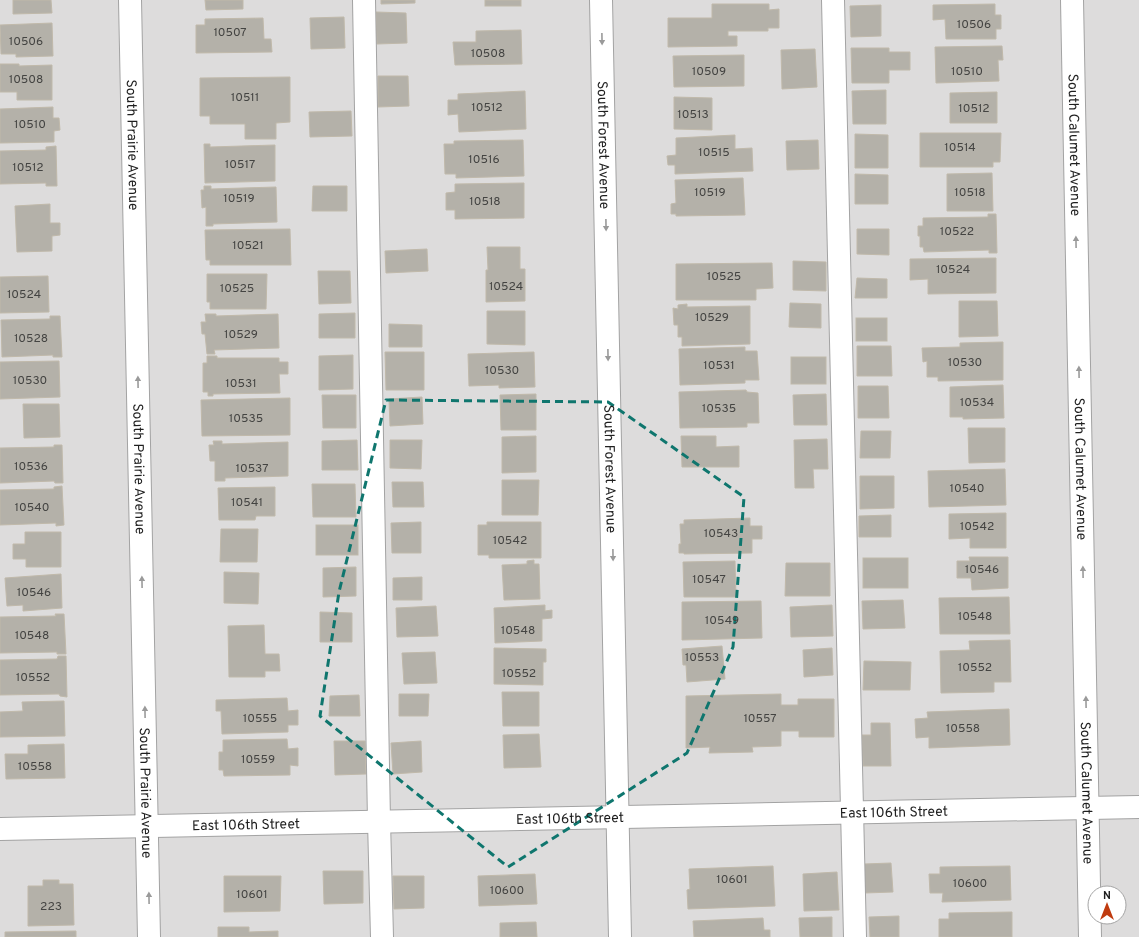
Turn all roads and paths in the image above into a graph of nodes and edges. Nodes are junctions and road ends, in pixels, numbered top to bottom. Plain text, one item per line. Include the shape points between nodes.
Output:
1 (130, 0) edge
2 (364, 0) edge
3 (601, 0) edge
4 (833, 0) edge
5 (1072, 0) edge
6 (1139, 807) edge
7 (1088, 808) junction
8 (852, 812) junction
9 (618, 817) junction
10 (379, 822) junction
11 (147, 826) junction
12 (0, 829) edge
13 (150, 937) edge
14 (382, 937) edge
15 (620, 937) edge
16 (855, 937) edge
17 (1090, 937) edge

11 -> 1 street, South Prairie Avenue
2 - 10 street
3 -> 9 street, South Forest Avenue
4 - 8 street
7 -> 5 street, South Calumet Avenue
6 - 7 street, East 106th Street
7 - 8 street, East 106th Street
7 - 17 street, South Calumet Avenue
8 - 9 street, East 106th Street
8 - 16 street
9 - 10 street, East 106th Street
9 - 15 street, South Forest Avenue
10 - 11 street, East 106th Street
10 - 14 street
11 - 12 street, East 106th Street
13 -> 11 street, South Prairie Avenue

